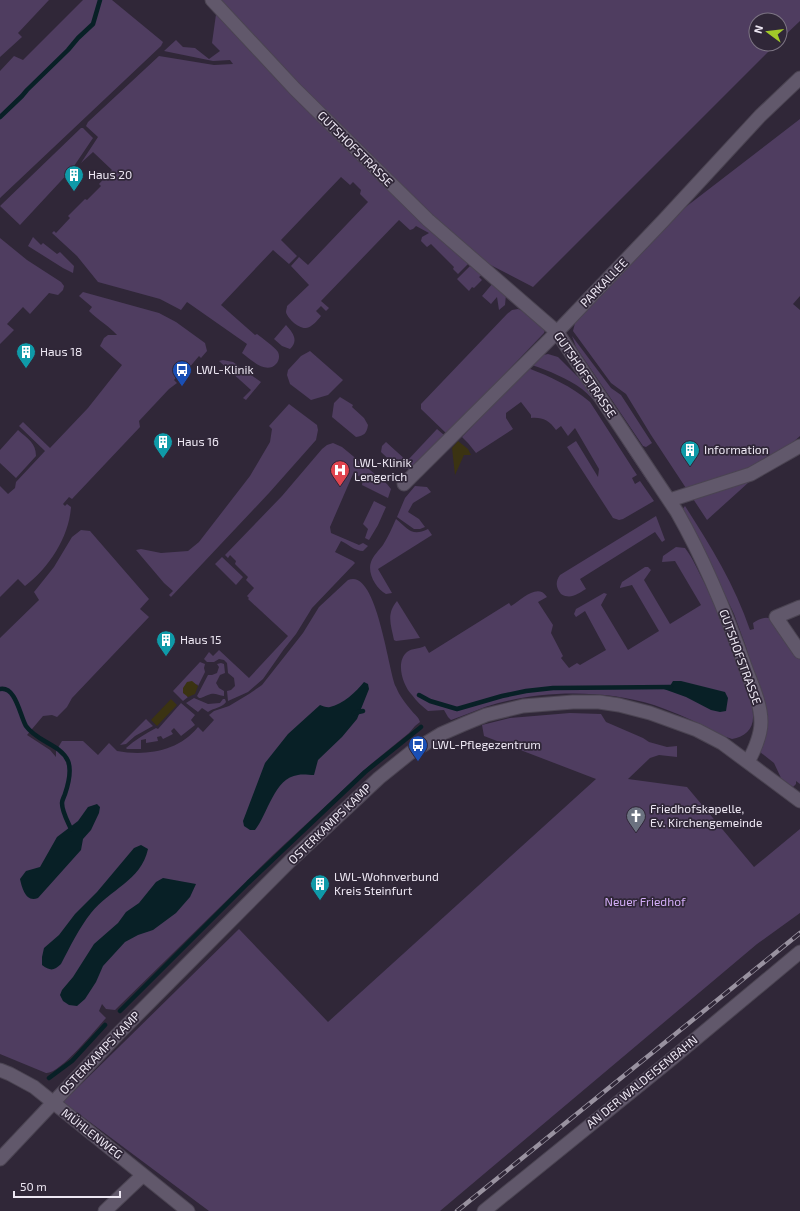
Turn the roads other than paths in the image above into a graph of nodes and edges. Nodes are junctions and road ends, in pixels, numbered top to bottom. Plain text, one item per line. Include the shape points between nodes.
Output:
1 (212, 0) edge
2 (800, 78) edge
3 (557, 332) junction
4 (800, 446) edge
5 (404, 484) dead end
6 (670, 500) junction
7 (800, 607) edge
8 (800, 652) edge
9 (748, 762) junction
10 (800, 801) edge
11 (800, 952) edge
12 (0, 1070) edge
13 (52, 1103) junction
14 (0, 1159) edge
15 (143, 1175) junction
16 (105, 1211) edge
17 (188, 1211) edge
18 (484, 1211) edge

1 - 3 street, GUTSHOFSTRASSE via 295,89 422,214
2 - 3 street, PARKALLEE via 760,116
3 - 5 street, PARKALLEE
3 - 6 street, GUTSHOFSTRASSE
4 - 6 street via 751,474
6 - 9 street, GUTSHOFSTRASSE via 690,535 732,629 757,699 761,721 759,740
7 - 8 street via 776,617
9 - 10 street, OSTERKAMPS KAMP
9 - 13 street, OSTERKAMPS KAMP via 698,730 650,713 599,702 522,706 486,716 441,734 410,753 378,778 290,861
11 - 18 street, AN DER WALDEISENBAHN
12 - 13 street, MÜHLENWEG via 34,1087
13 - 14 street, OSTERKAMPS KAMP
13 - 15 street, MÜHLENWEG
15 - 16 street
15 - 17 street, MÜHLENWEG

